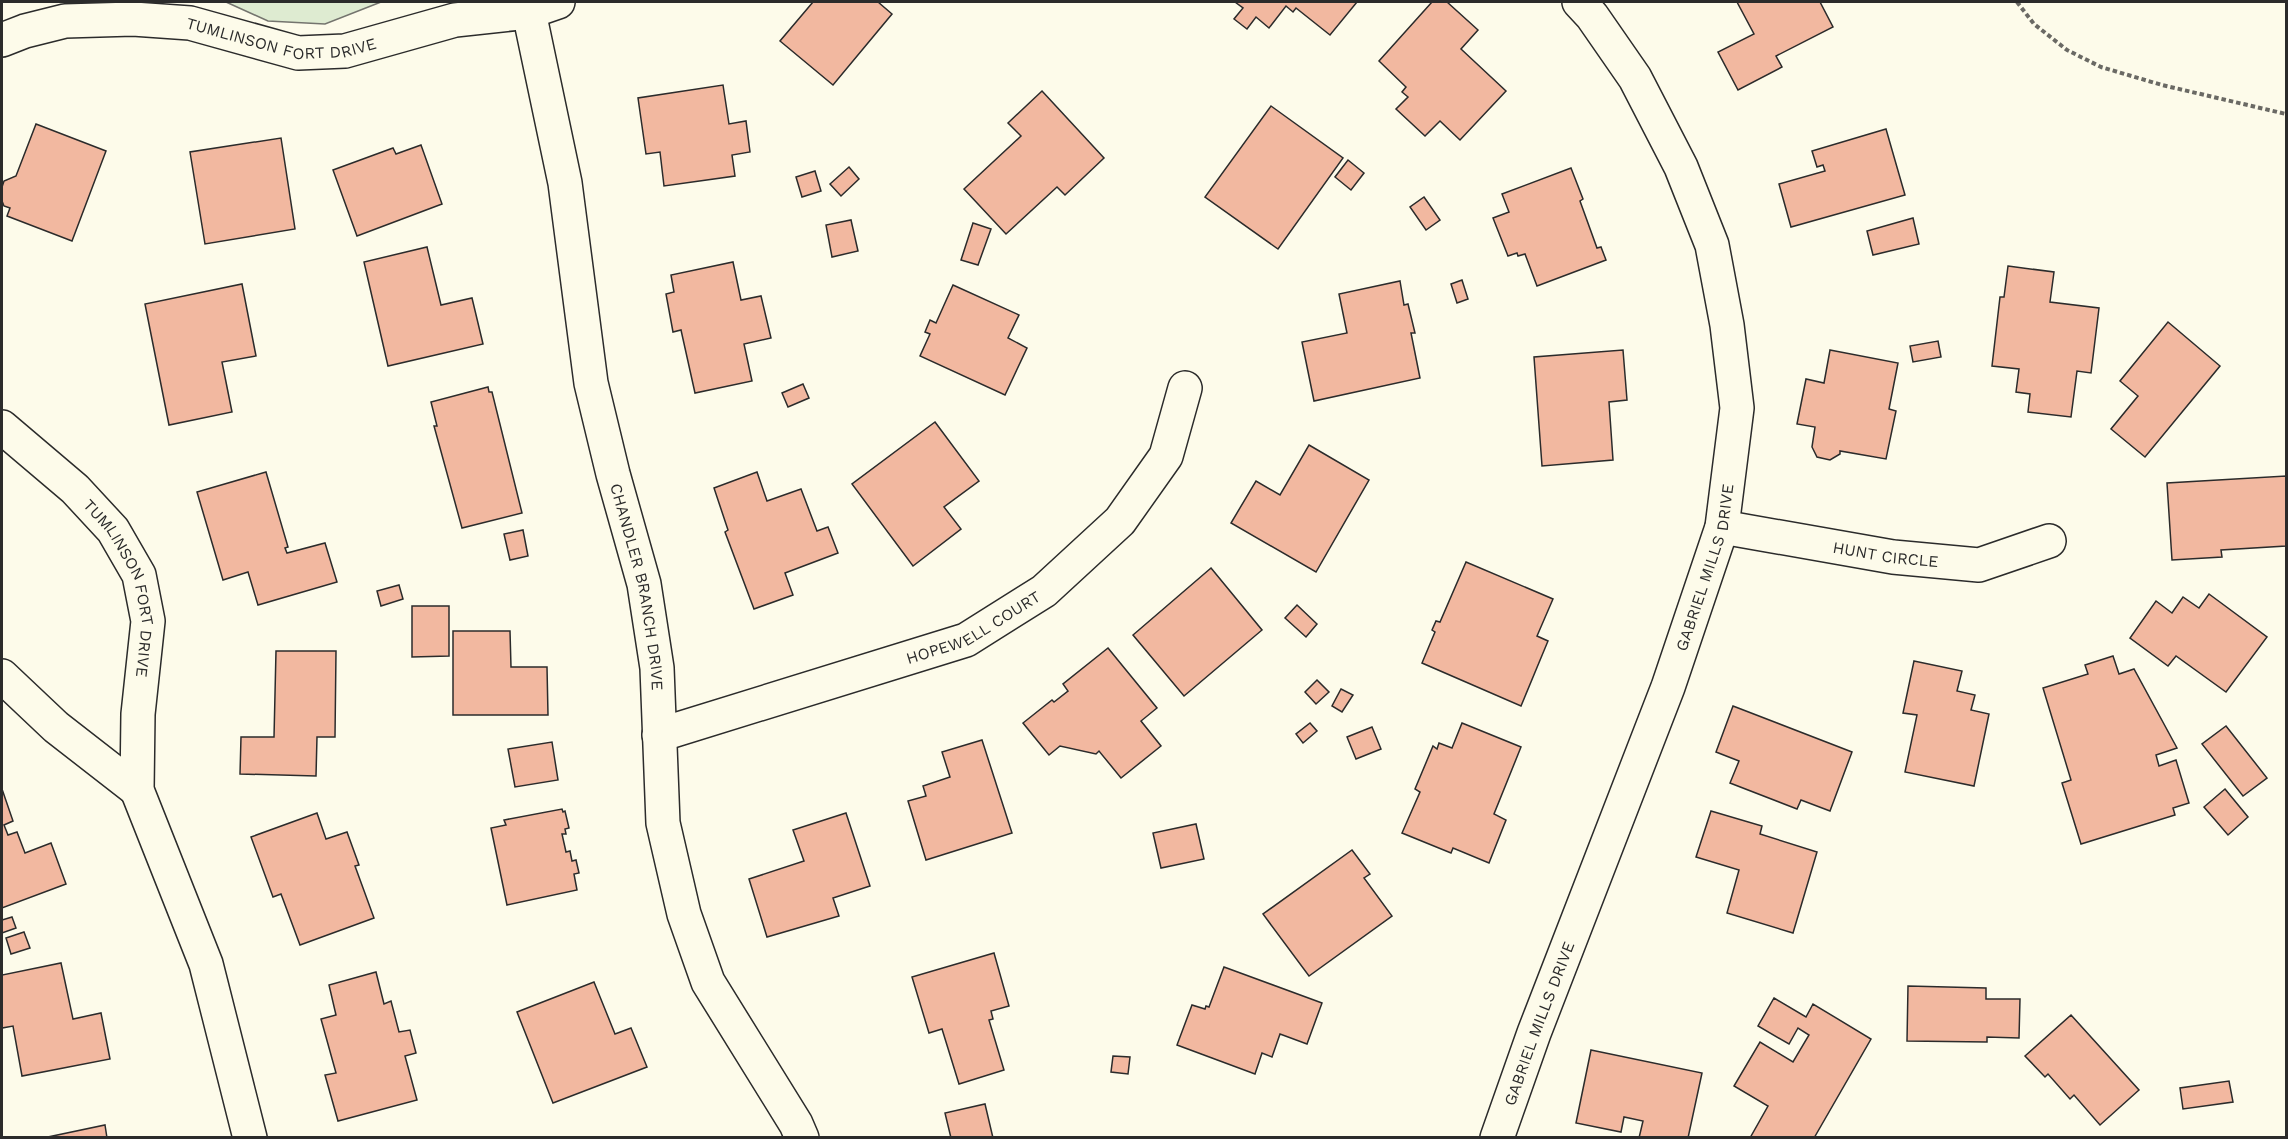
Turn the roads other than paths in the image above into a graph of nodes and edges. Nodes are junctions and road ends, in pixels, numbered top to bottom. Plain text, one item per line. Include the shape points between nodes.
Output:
1 (1578, 2) edge
2 (544, 7) edge
3 (2, 40) edge
4 (1185, 388) dead end
5 (2, 427) edge
6 (1722, 527) junction
7 (2049, 541) dead end
8 (2, 676) edge
9 (659, 735) junction
10 (137, 790) junction
11 (250, 1137) edge
12 (802, 1137) edge
13 (1497, 1137) edge

1 - 6 street, GABRIEL MILLS DRIVE via 1635,78 1681,167 1712,245 1737,408
2 - 3 street, TUMLINSON FORT DRIVE via 455,20 345,51 298,52 190,23 133,19 64,21
2 - 9 street, CHANDLER BRANCH DRIVE via 591,382 644,584 657,668
4 - 9 street, HOPEWELL COURT via 1166,456 1120,521 1044,591 966,640
5 - 10 street, TUMLINSON FORT DRIVE via 75,489 113,530 139,575 148,621 138,714
6 - 7 street, HUNT CIRCLE via 1893,557 1980,565
6 - 13 street, GABRIEL MILLS DRIVE via 1668,687
8 - 10 street via 56,727
9 - 12 street, CHANDLER BRANCH DRIVE via 663,823 684,914 708,982
10 - 11 street, TUMLINSON FORT DRIVE via 206,964

